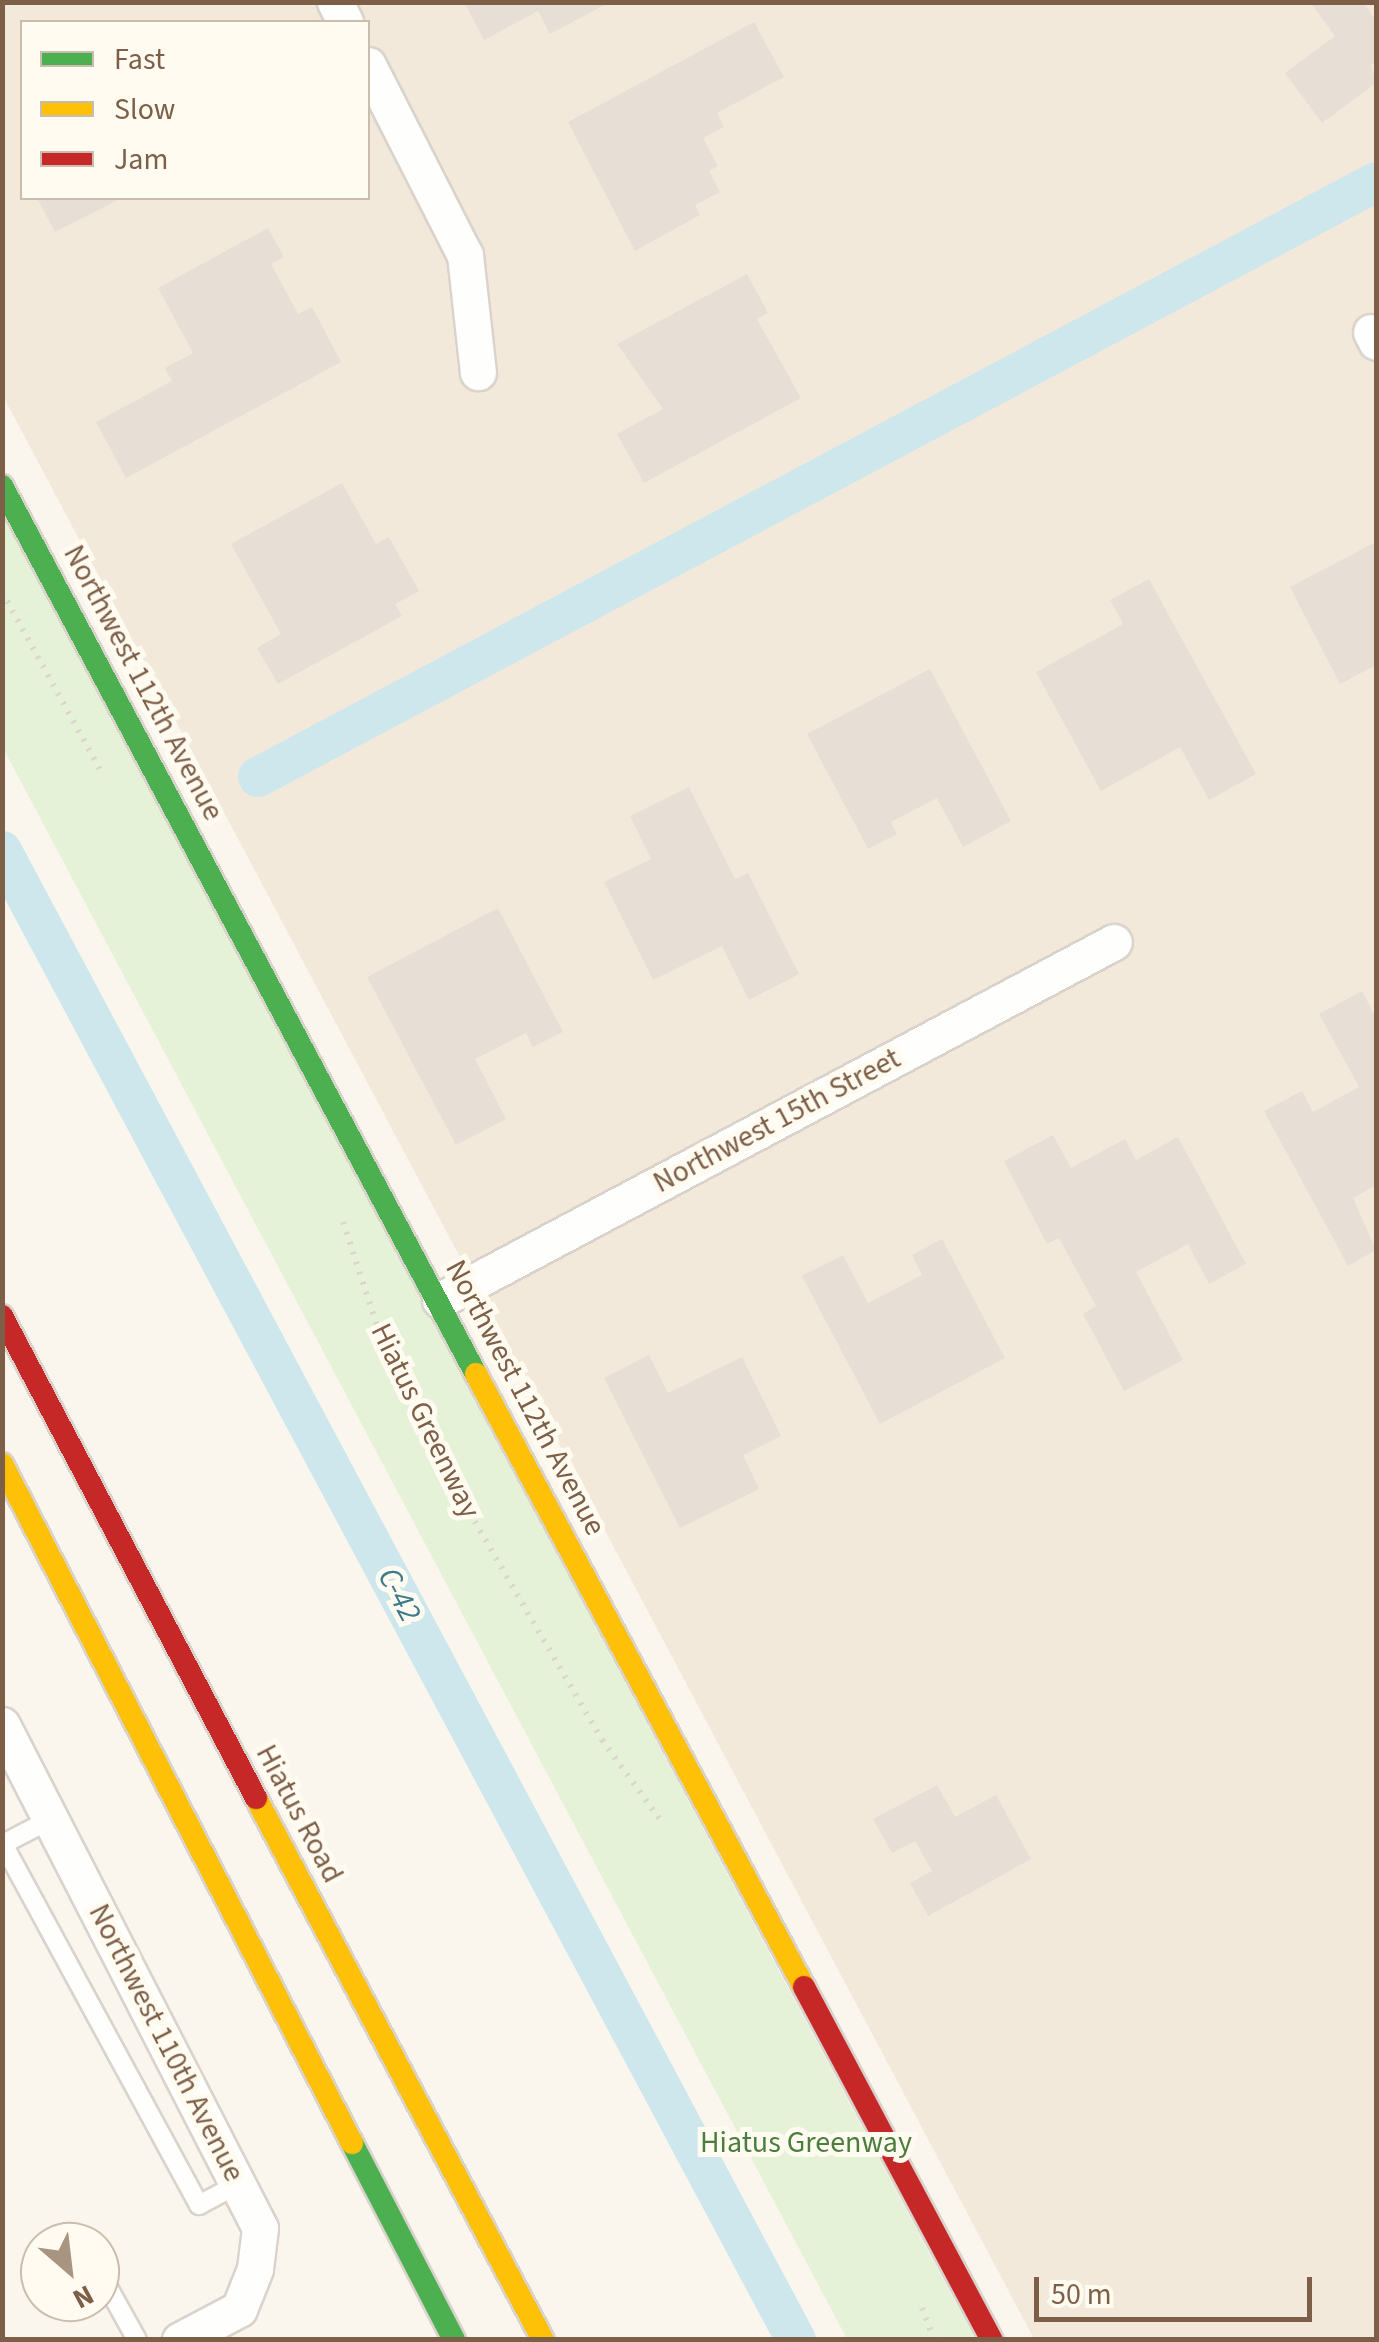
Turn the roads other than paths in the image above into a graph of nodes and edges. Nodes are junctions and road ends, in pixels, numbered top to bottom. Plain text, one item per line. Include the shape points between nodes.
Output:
1 (370, 70) edge
2 (478, 372) dead end
3 (2, 486) edge
4 (1114, 942) dead end
5 (440, 1300) junction
6 (2, 1316) edge
7 (2, 1464) edge
8 (5, 1737) edge
9 (51, 1819) junction
10 (238, 2184) junction
11 (120, 2310) edge
12 (136, 2340) edge
13 (180, 2340) edge
14 (454, 2340) edge
15 (543, 2340) edge
16 (992, 2340) edge

1 - 2 street via 466,254
3 - 5 main road, Northwest 112th Avenue
4 - 5 street, Northwest 15th Street
5 - 16 main road, Northwest 112th Avenue
6 - 15 main road, Hiatus Road
7 - 14 main road
8 - 9 street, Northwest 110th Avenue
9 - 10 street, Northwest 110th Avenue
9 - 10 lane via 3,1844 198,2205
10 - 13 street, Northwest 110th Avenue via 260,2228 255,2268 239,2309
11 - 12 lane

